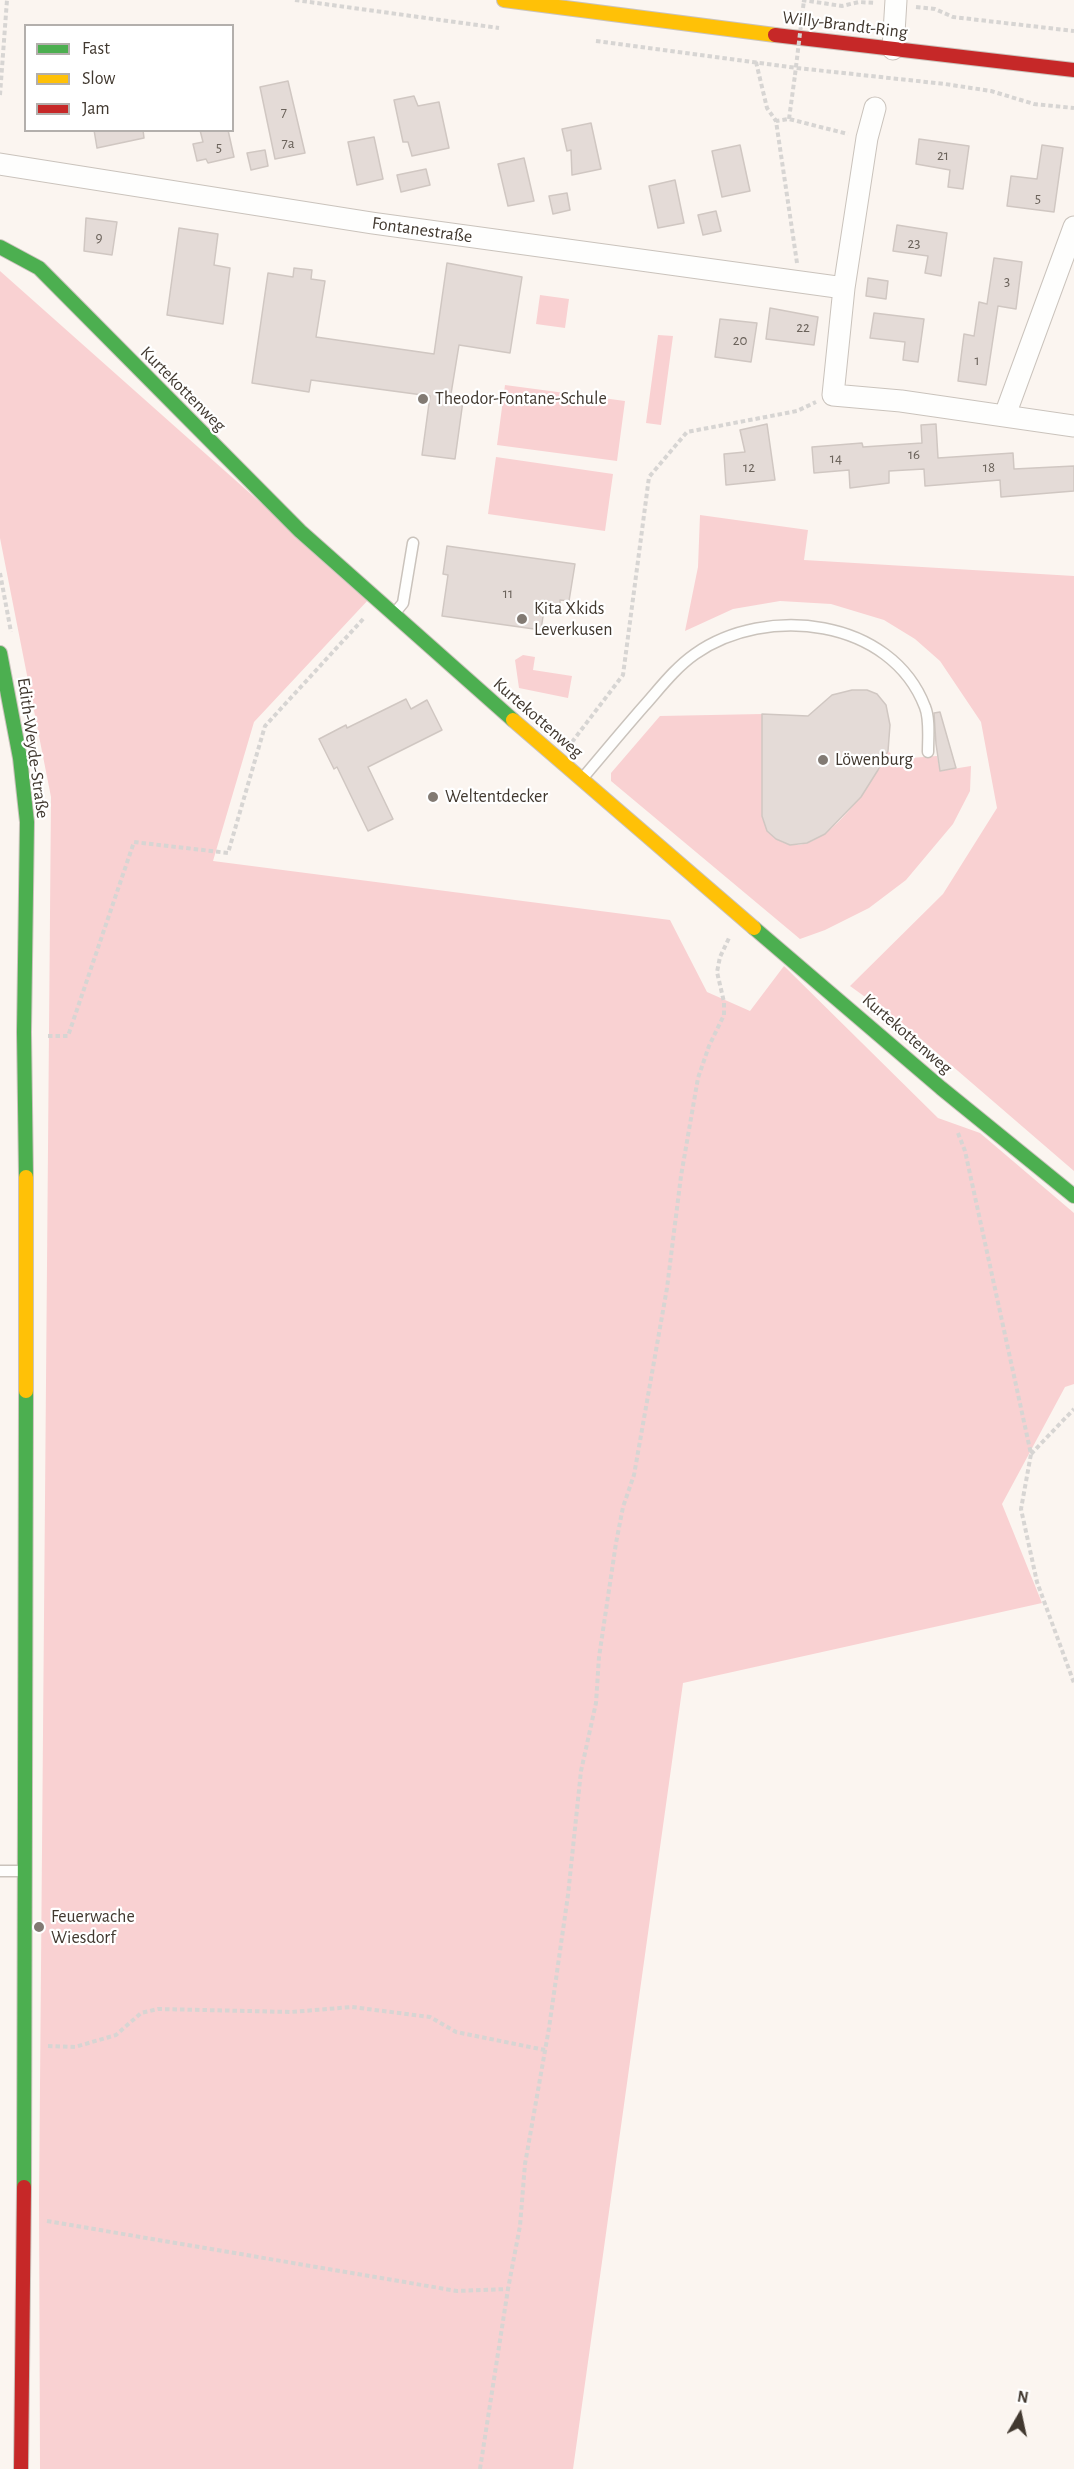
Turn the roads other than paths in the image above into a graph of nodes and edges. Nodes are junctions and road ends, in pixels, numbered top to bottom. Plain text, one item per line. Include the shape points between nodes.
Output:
1 (504, 0) edge
2 (896, 0) edge
3 (893, 49) junction
4 (1074, 70) edge
5 (875, 108) dead end
6 (0, 164) edge
7 (1074, 227) edge
8 (0, 247) edge
9 (844, 288) junction
10 (1005, 415) junction
11 (1074, 426) edge
12 (413, 543) dead end
13 (394, 615) junction
14 (0, 653) edge
15 (928, 752) dead end
16 (582, 779) junction
17 (1074, 1196) edge
18 (0, 1871) edge
19 (25, 1871) junction
20 (21, 2469) edge

1 - 3 street, Willy-Brandt-Ring
2 - 3 street
3 - 4 street, Willy-Brandt-Ring
5 - 9 street
6 - 9 street, Fontanestraße via 372,223
7 - 10 street
8 - 13 street, Kurtekottenweg via 39,268 292,523
9 - 10 street via 833,395
10 - 11 street
12 - 13 lane via 404,603
13 - 16 street, Kurtekottenweg
14 - 19 street, Edith-Weyde-Straße via 26,813
15 - 16 lane via 926,708 909,675 883,653 835,630 771,626 730,635 695,654 671,675
16 - 17 street, Kurtekottenweg via 941,1088
18 - 19 lane
19 - 20 street, Edith-Weyde-Straße

